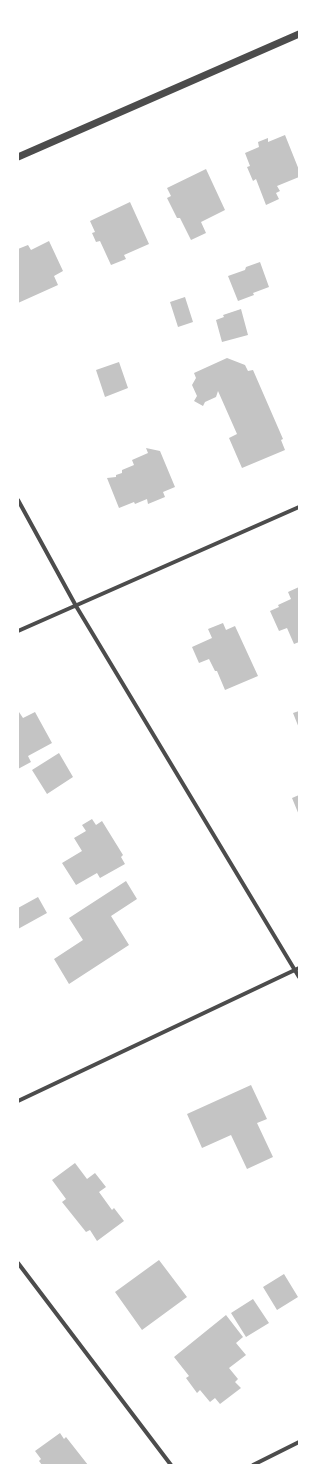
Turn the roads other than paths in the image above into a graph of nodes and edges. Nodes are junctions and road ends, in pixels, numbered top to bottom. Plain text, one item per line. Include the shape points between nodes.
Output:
1 (299, 34) edge
2 (18, 157) edge
3 (18, 500) edge
4 (299, 508) edge
5 (76, 606) junction
6 (18, 631) edge
7 (297, 969) edge
8 (299, 977) edge
9 (18, 1100) edge
10 (18, 1263) edge
11 (299, 1442) edge
12 (171, 1465) edge
13 (252, 1465) edge

1 - 2 street
3 - 5 street
4 - 5 street
5 - 6 street
5 - 7 street
7 - 8 street
7 - 9 street
10 - 12 street
11 - 13 street

